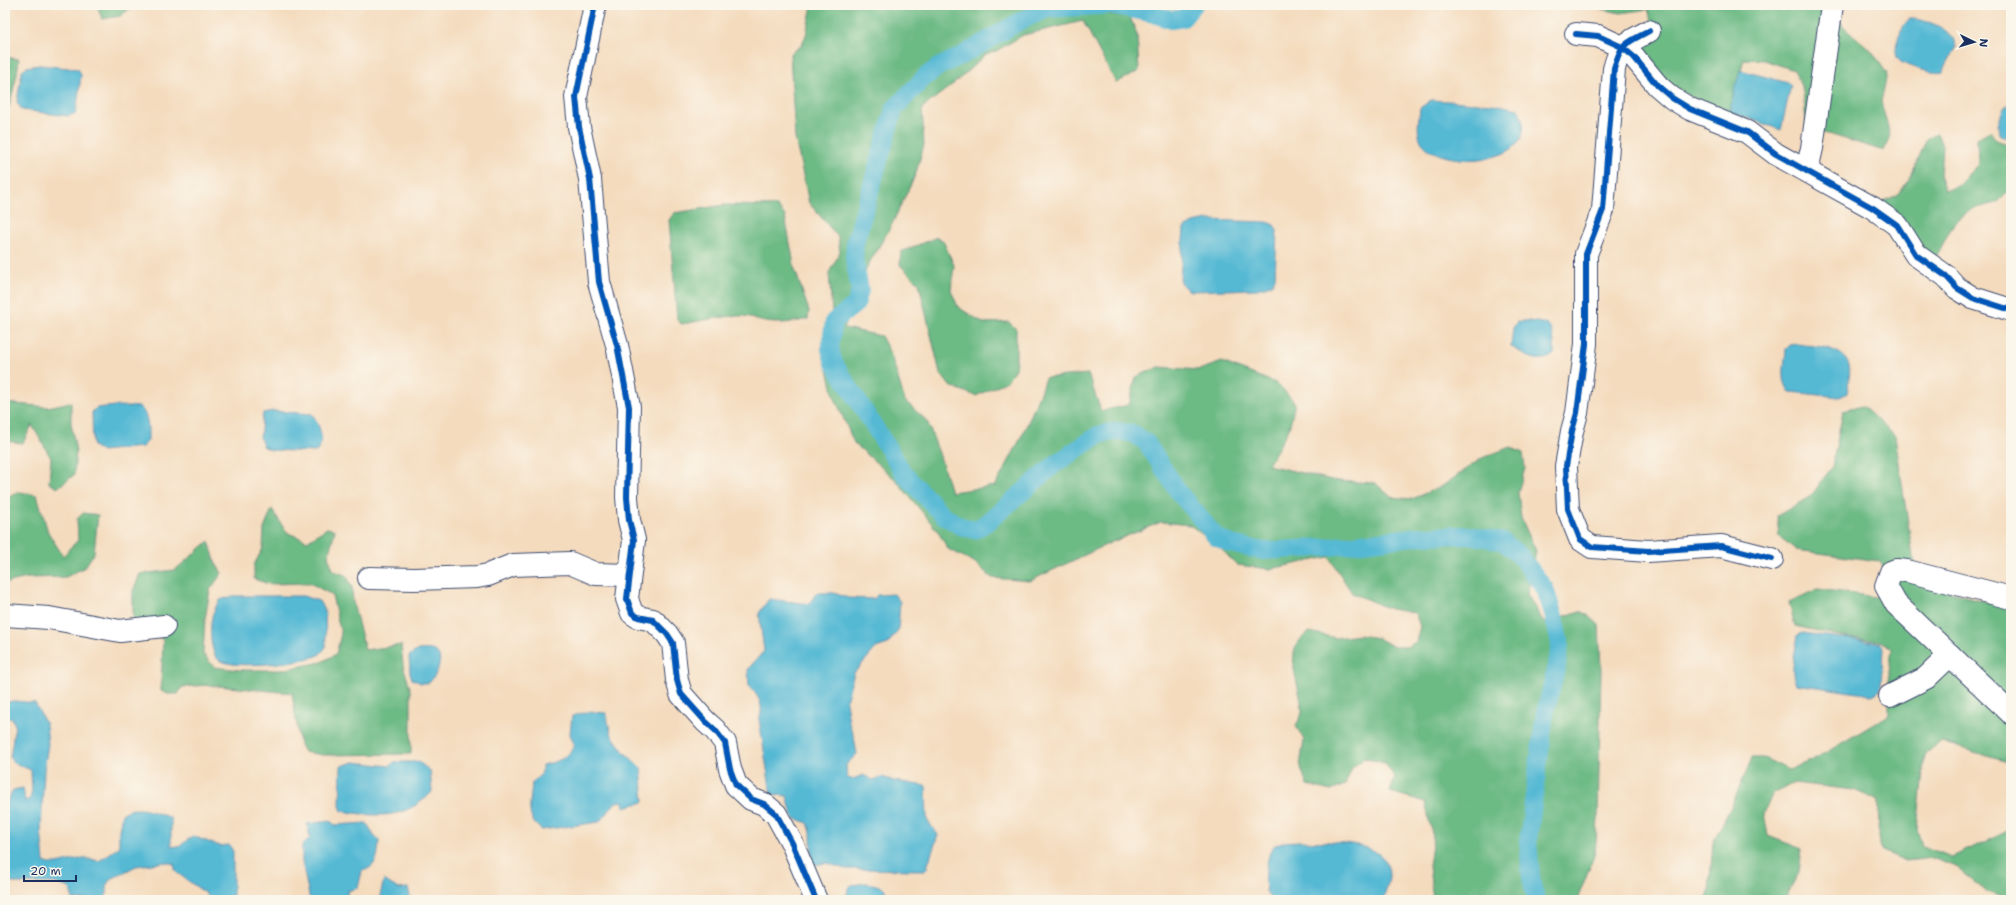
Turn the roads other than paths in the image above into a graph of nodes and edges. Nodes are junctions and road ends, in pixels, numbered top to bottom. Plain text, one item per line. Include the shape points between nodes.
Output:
1 (595, 5) edge
2 (1832, 5) edge
3 (1649, 31) dead end
4 (1576, 34) dead end
5 (1622, 47) junction
6 (1807, 170) junction
7 (2011, 310) edge
8 (1772, 558) dead end
9 (629, 575) junction
10 (369, 578) dead end
11 (2011, 598) edge
12 (5, 615) edge
13 (164, 626) dead end
14 (1950, 655) junction
15 (1890, 696) dead end
16 (2011, 713) edge
17 (816, 900) edge

1 - 9 street via 576,97 579,128 590,179 599,282 617,345 629,407 627,497 634,540
2 - 6 street
3 - 5 street
4 - 5 street via 1598,36
5 - 6 street via 1672,98 1690,109 1747,132 1776,154
5 - 8 street via 1614,69 1603,210 1586,254 1586,344 1577,413 1566,466 1568,509 1580,539 1592,546 1648,551 1721,546
6 - 7 street via 1874,208 1896,225 1916,255 1946,276 1957,288 1973,298
9 - 10 street via 596,574 570,564 513,565 477,577
9 - 17 street via 627,599 632,613 653,620 667,634 673,644 681,694 725,743 736,785 751,799 764,804 776,814 792,843
11 - 14 street via 1907,571 1891,572 1886,586 1896,604
12 - 13 street via 49,618 120,631
14 - 15 street via 1926,678
14 - 16 street

